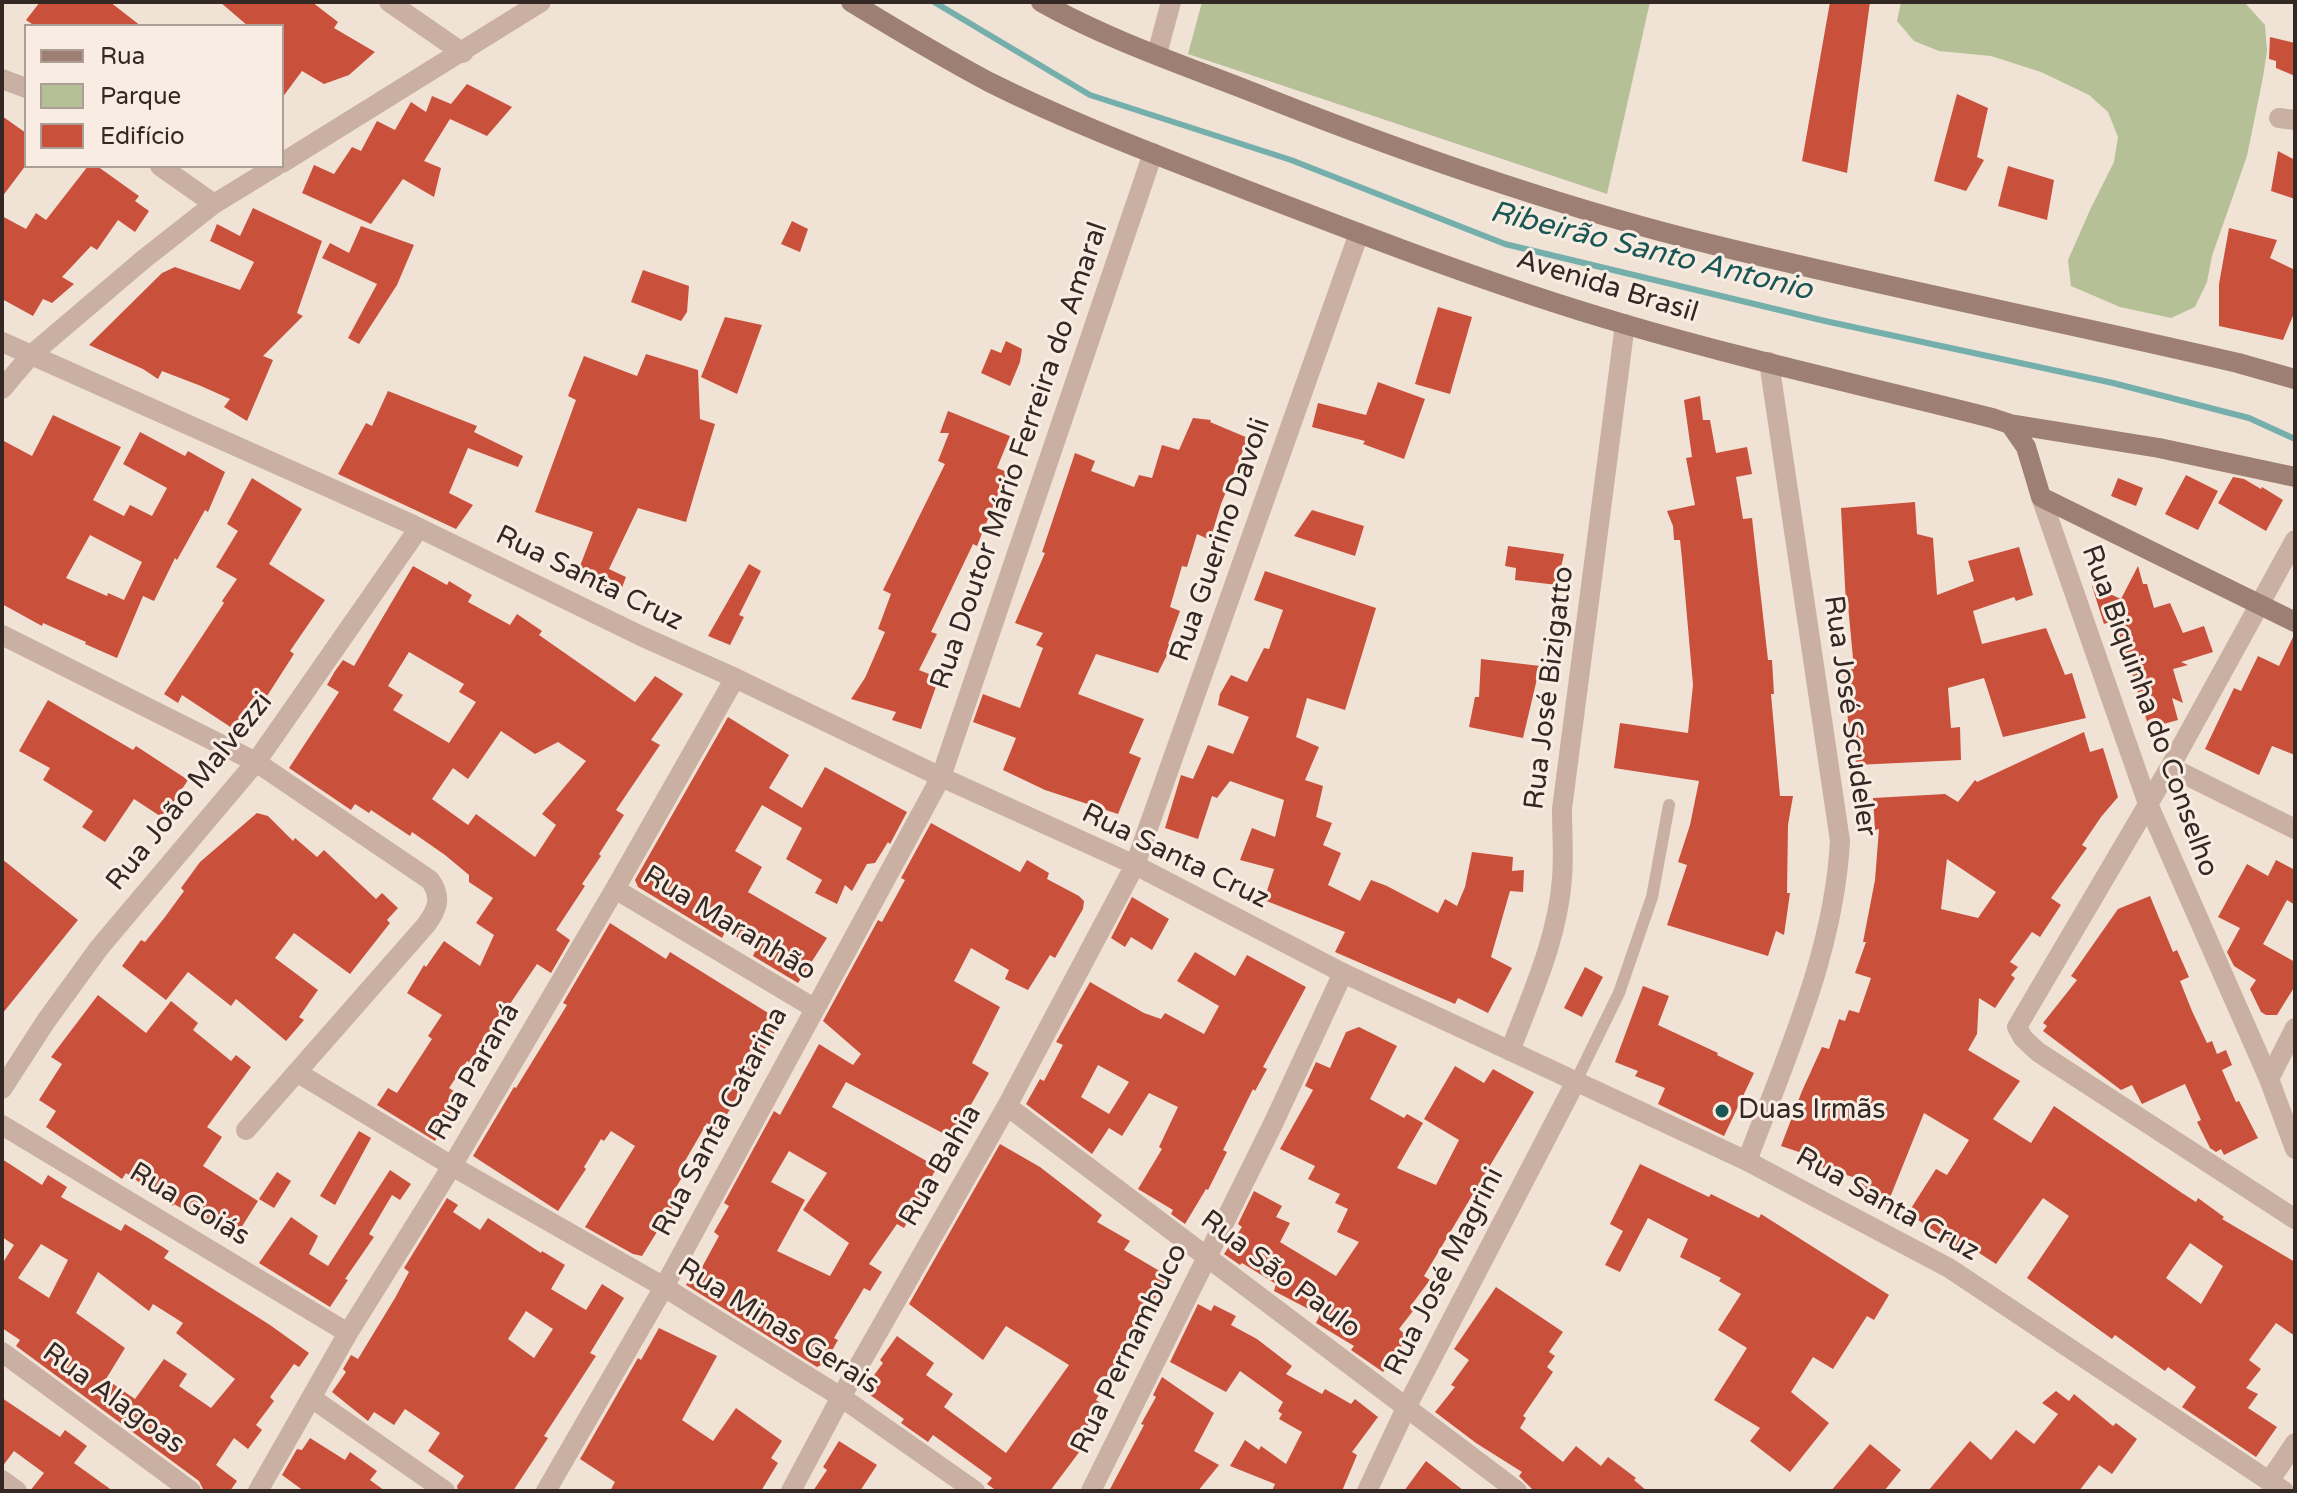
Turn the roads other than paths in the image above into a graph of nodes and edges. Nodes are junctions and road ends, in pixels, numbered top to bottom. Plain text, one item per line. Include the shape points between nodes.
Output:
1 (389, 2) edge
2 (541, 2) edge
3 (851, 2) edge
4 (1041, 2) edge
5 (1171, 2) edge
6 (463, 53) junction
7 (1157, 54) junction
8 (2, 79) edge
9 (24, 87) edge
10 (1153, 153) junction
11 (284, 162) edge
12 (163, 168) edge
13 (273, 168) edge
14 (214, 204) junction
15 (1359, 233) junction
16 (1625, 324) junction
17 (2, 342) edge
18 (31, 355) junction
19 (1769, 362) junction
20 (2295, 379) edge
21 (2, 389) edge
22 (2010, 424) junction
23 (2295, 477) edge
24 (2041, 497) junction
25 (419, 528) junction
26 (2295, 540) edge
27 (2259, 605) junction
28 (2295, 622) edge
29 (2, 635) edge
30 (735, 678) junction
31 (256, 762) junction
32 (2170, 767) junction
33 (941, 777) junction
34 (2148, 804) junction
35 (1669, 805) dead end
36 (2295, 829) edge
37 (1135, 865) junction
38 (615, 889) junction
39 (1343, 973) junction
40 (814, 1008) junction
41 (2295, 1028) edge
42 (1510, 1051) junction
43 (298, 1073) junction
44 (2269, 1079) junction
45 (1576, 1081) junction
46 (2, 1089) edge
47 (1007, 1106) junction
48 (2, 1125) edge
49 (246, 1130) dead end
50 (2295, 1149) edge
51 (1747, 1161) junction
52 (452, 1166) junction
53 (2295, 1219) edge
54 (1207, 1255) junction
55 (664, 1287) junction
56 (348, 1333) junction
57 (2, 1352) edge
58 (841, 1397) junction
59 (313, 1399) junction
60 (1407, 1406) junction
61 (2295, 1443) edge
62 (2277, 1486) edge
63 (191, 1491) edge
64 (258, 1491) edge
65 (445, 1491) edge
66 (546, 1491) edge
67 (791, 1491) edge
68 (975, 1491) edge
69 (1091, 1491) edge
70 (1367, 1491) edge
71 (1517, 1491) edge

1 - 6 street
2 - 6 street
3 - 10 main road, Avenida Brasil via 992,83
4 - 7 main road
5 - 7 street
6 - 11 street
7 - 20 main road via 1360,133 1600,213 1708,243
8 - 9 street
10 - 15 main road, Avenida Brasil
10 - 33 street, Rua Doutor Mário Ferreira do Amaral
12 - 14 street
13 - 14 street
14 - 18 street
15 - 16 main road, Avenida Brasil
15 - 37 street, Rua Guerino Davoli
16 - 19 main road, Avenida Brasil
16 - 42 street, Rua José Bizigatto via 1562,809 1562,879 1539,977
17 - 18 street, Rua Santa Cruz
18 - 21 street
18 - 25 street, Rua Santa Cruz
19 - 22 main road, Avenida Brasil
19 - 51 street, Rua José Scudeler via 1840,841 1829,927
22 - 23 main road, Avenida Brasil
22 - 24 main road, Rua Biquinha do Conselho via 2026,447
24 - 27 main road
24 - 34 street, Rua Biquinha do Conselho
25 - 30 street, Rua Santa Cruz
25 - 31 street, Rua João Malvezzi
26 - 27 street
27 - 28 main road
27 - 32 street
29 - 31 street
30 - 33 street, Rua Santa Cruz
30 - 38 street, Rua Paraná
31 - 43 street via 430,880 438,894 436,911 426,925
31 - 46 street, Rua João Malvezzi via 99,948
32 - 34 street
32 - 36 street
33 - 37 street, Rua Santa Cruz
33 - 40 street, Rua Santa Catarina
34 - 44 street, Rua Biquinha do Conselho
34 - 53 street via 2017,1027 2038,1052
35 - 45 lane via 1652,897 1619,993
37 - 39 street, Rua Santa Cruz
37 - 47 street, Rua Bahia
38 - 40 street, Rua Maranhão
38 - 52 street, Rua Paraná
39 - 42 street, Rua Santa Cruz
39 - 54 street, Rua Pernambuco
40 - 55 street, Rua Santa Catarina
41 - 44 street
42 - 45 street, Rua Santa Cruz
43 - 49 street
43 - 52 street, Rua Minas Gerais
44 - 50 street, Rua Biquinha do Conselho
45 - 51 street, Rua Santa Cruz
45 - 60 street, Rua José Magrini
47 - 54 street, Rua São Paulo
47 - 58 street, Rua Bahia
48 - 56 street, Rua Goiás
51 - 62 street, Rua Santa Cruz via 1949,1268
52 - 55 street, Rua Minas Gerais
52 - 56 street, Rua Paraná
54 - 60 street, Rua São Paulo
54 - 69 street, Rua Pernambuco
55 - 58 street, Rua Minas Gerais
55 - 66 street, Rua Santa Catarina
56 - 59 street, Rua Paraná
57 - 63 street, Rua Alagoas
58 - 67 street, Rua Bahia
58 - 68 street, Rua Minas Gerais
59 - 64 street, Rua Paraná
59 - 65 street
60 - 70 street, Rua José Magrini
60 - 71 street, Rua São Paulo
61 - 62 street

